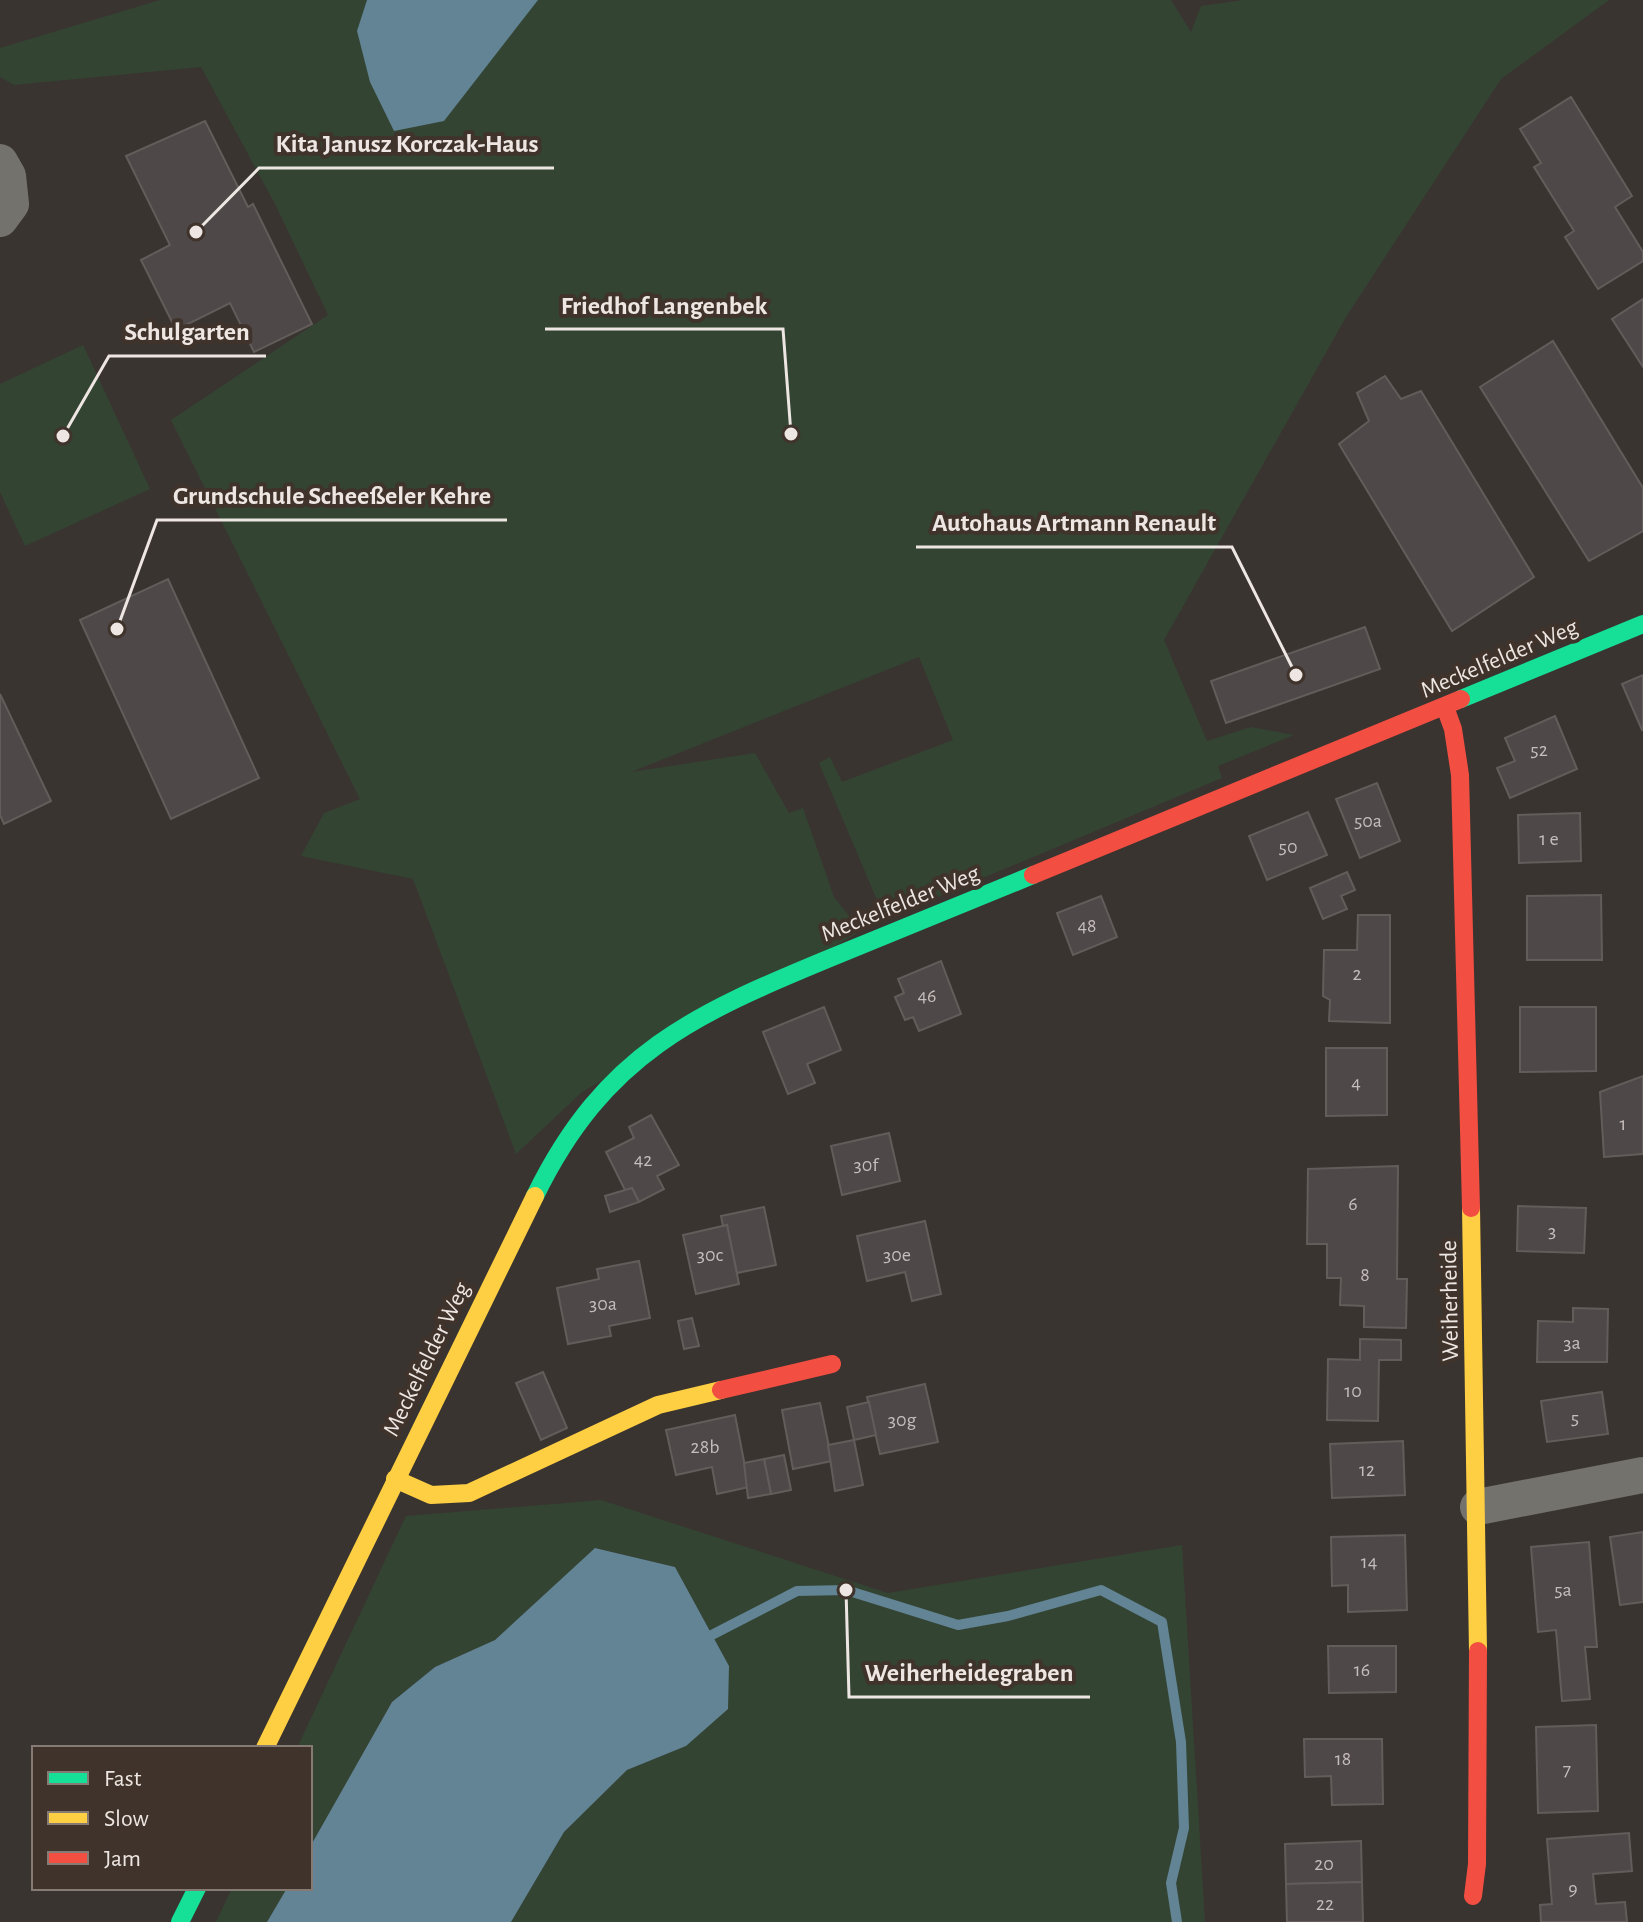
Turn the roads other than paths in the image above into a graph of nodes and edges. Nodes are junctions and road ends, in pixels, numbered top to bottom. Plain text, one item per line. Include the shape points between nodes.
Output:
1 (0, 162) edge
2 (0, 219) edge
3 (1643, 624) edge
4 (1445, 707) junction
5 (832, 1364) dead end
6 (1643, 1475) edge
7 (395, 1479) junction
8 (1478, 1507) junction
9 (266, 1746) edge
10 (196, 1890) edge
11 (1473, 1896) dead end
12 (180, 1922) edge

1 - 2 street via 8,176 11,204
3 - 4 main road, Meckelfelder Weg
4 - 7 main road, Meckelfelder Weg via 751,990 666,1035 604,1088 558,1149
4 - 8 main road, Weiherheide via 1460,775
5 - 7 main road via 658,1405 469,1493 431,1495
6 - 8 street
7 - 9 main road, Meckelfelder Weg
8 - 11 main road, Weiherheide
10 - 12 main road

